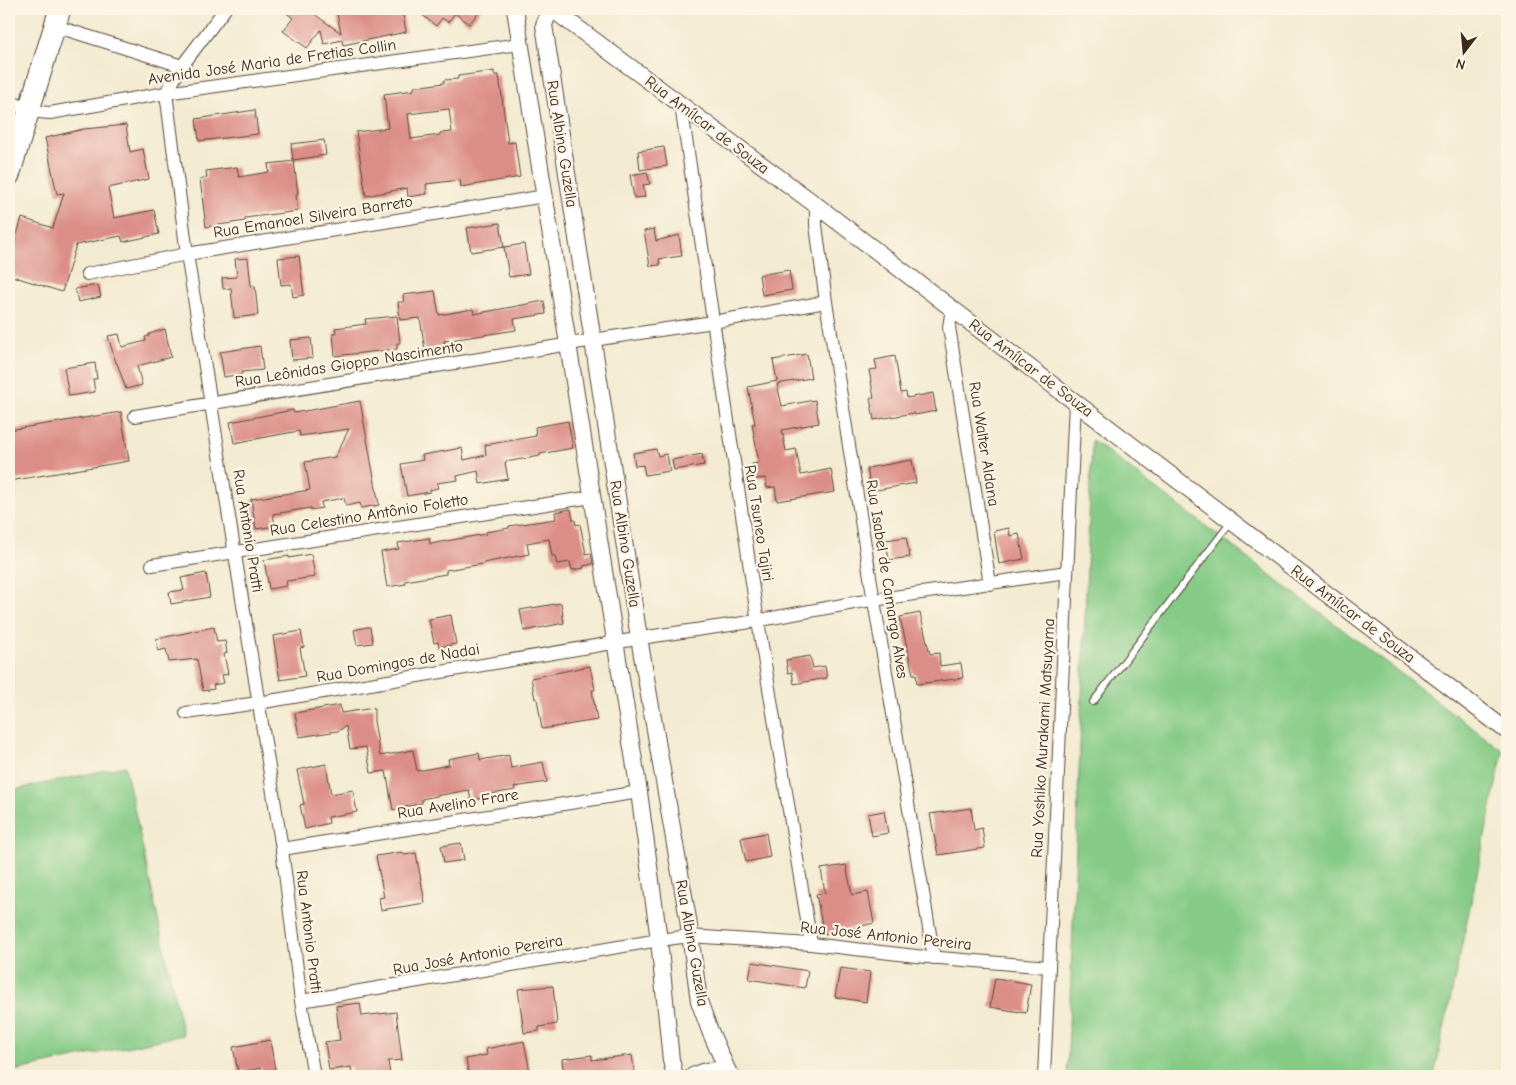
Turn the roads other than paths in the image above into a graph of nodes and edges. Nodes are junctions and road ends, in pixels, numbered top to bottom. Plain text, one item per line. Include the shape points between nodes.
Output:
1 (224, 9) edge
2 (515, 9) edge
3 (551, 9) edge
4 (57, 17) edge
5 (520, 44) junction
6 (182, 66) junction
7 (166, 93) junction
8 (9, 100) edge
9 (681, 105) junction
10 (28, 111) junction
11 (9, 175) edge
12 (544, 196) junction
13 (816, 206) junction
14 (187, 254) junction
15 (87, 274) dead end
16 (826, 302) junction
17 (952, 309) junction
18 (713, 322) junction
19 (592, 340) junction
20 (568, 344) junction
21 (1075, 402) junction
22 (211, 404) junction
23 (135, 416) dead end
24 (592, 497) junction
25 (1232, 522) junction
26 (235, 552) junction
27 (152, 565) dead end
28 (1067, 572) junction
29 (990, 584) junction
30 (874, 600) junction
31 (758, 621) junction
32 (639, 638) junction
33 (615, 642) junction
34 (1093, 702) dead end
35 (258, 703) junction
36 (186, 713) dead end
37 (1507, 731) edge
38 (639, 792) junction
39 (282, 849) junction
40 (690, 936) junction
41 (660, 940) junction
42 (811, 944) junction
43 (934, 958) junction
44 (1049, 967) junction
45 (301, 1001) junction
46 (731, 1075) edge
47 (314, 1076) edge
48 (674, 1076) edge
49 (693, 1076) edge
50 (1044, 1076) edge

1 - 6 street
2 - 5 street, Rua Albino Guzella
3 - 9 street, Rua Amílcar de Souza
3 - 19 street, Rua Albino Guzella via 544,24
4 - 6 street
4 - 10 highway
5 - 7 street, Avenida José Maria de Fretias Collin
5 - 12 street, Rua Albino Guzella
6 - 7 street
7 - 10 street, Avenida José Maria de Fretias Collin via 50,113
7 - 14 street, Rua Antonio Pratti
8 - 10 street
9 - 13 street, Rua Amílcar de Souza
9 - 18 street, Rua Tsuneo Tajiri
10 - 11 highway
12 - 14 street, Rua Emanoel Silveira Barreto
12 - 20 street, Rua Albino Guzella
13 - 16 street, Rua Isabel de Camargo Alves
13 - 17 street, Rua Amílcar de Souza
14 - 15 street, Rua Emanoel Silveira Barreto
14 - 22 street, Rua Antonio Pratti
16 - 18 street, Rua Leônidas Gioppo Nascimento
16 - 30 street, Rua Isabel de Camargo Alves
17 - 21 street, Rua Amílcar de Souza
17 - 29 street, Rua Walter Aldana via 949,327
18 - 19 street, Rua Leônidas Gioppo Nascimento
18 - 31 street, Rua Tsuneo Tajiri
19 - 20 street, Rua Leônidas Gioppo Nascimento
19 - 32 street, Rua Albino Guzella
20 - 22 street, Rua Leônidas Gioppo Nascimento
20 - 24 street, Rua Albino Guzella
21 - 25 street, Rua Amílcar de Souza
21 - 28 street, Rua Yoshiko Murakami Matsuyama
22 - 23 street, Rua Leônidas Gioppo Nascimento
22 - 26 street, Rua Antonio Pratti
24 - 26 street, Rua Celestino Antônio Foletto
24 - 33 street, Rua Albino Guzella
25 - 34 lane
25 - 37 street, Rua Amílcar de Souza
26 - 27 street, Rua Celestino Antônio Foletto
26 - 35 street, Rua Antonio Pratti
28 - 29 street
28 - 44 street, Rua Yoshiko Murakami Matsuyama
29 - 30 street
30 - 31 street
30 - 43 street, Rua Isabel de Camargo Alves
31 - 32 street
31 - 42 street, Rua Tsuneo Tajiri
32 - 33 street, Rua Domingos de Nadai
32 - 40 street, Rua Albino Guzella
33 - 35 street, Rua Domingos de Nadai
33 - 38 street, Rua Albino Guzella
35 - 36 street, Rua Domingos de Nadai
35 - 39 street, Rua Antonio Pratti
38 - 39 street, Rua Avelino Frare
38 - 41 street, Rua Albino Guzella
39 - 45 street, Rua Antonio Pratti
40 - 41 street, Rua José Antonio Pereira
40 - 42 street, Rua José Antonio Pereira
40 - 46 street, Rua Albino Guzella via 699,1001
41 - 45 street, Rua José Antonio Pereira
41 - 48 street, Rua Albino Guzella
42 - 43 street, Rua José Antonio Pereira
43 - 44 street, Rua José Antonio Pereira
44 - 50 street, Rua Yoshiko Murakami Matsuyama
45 - 47 street, Rua Antonio Pratti
46 - 49 street via 712,1070

